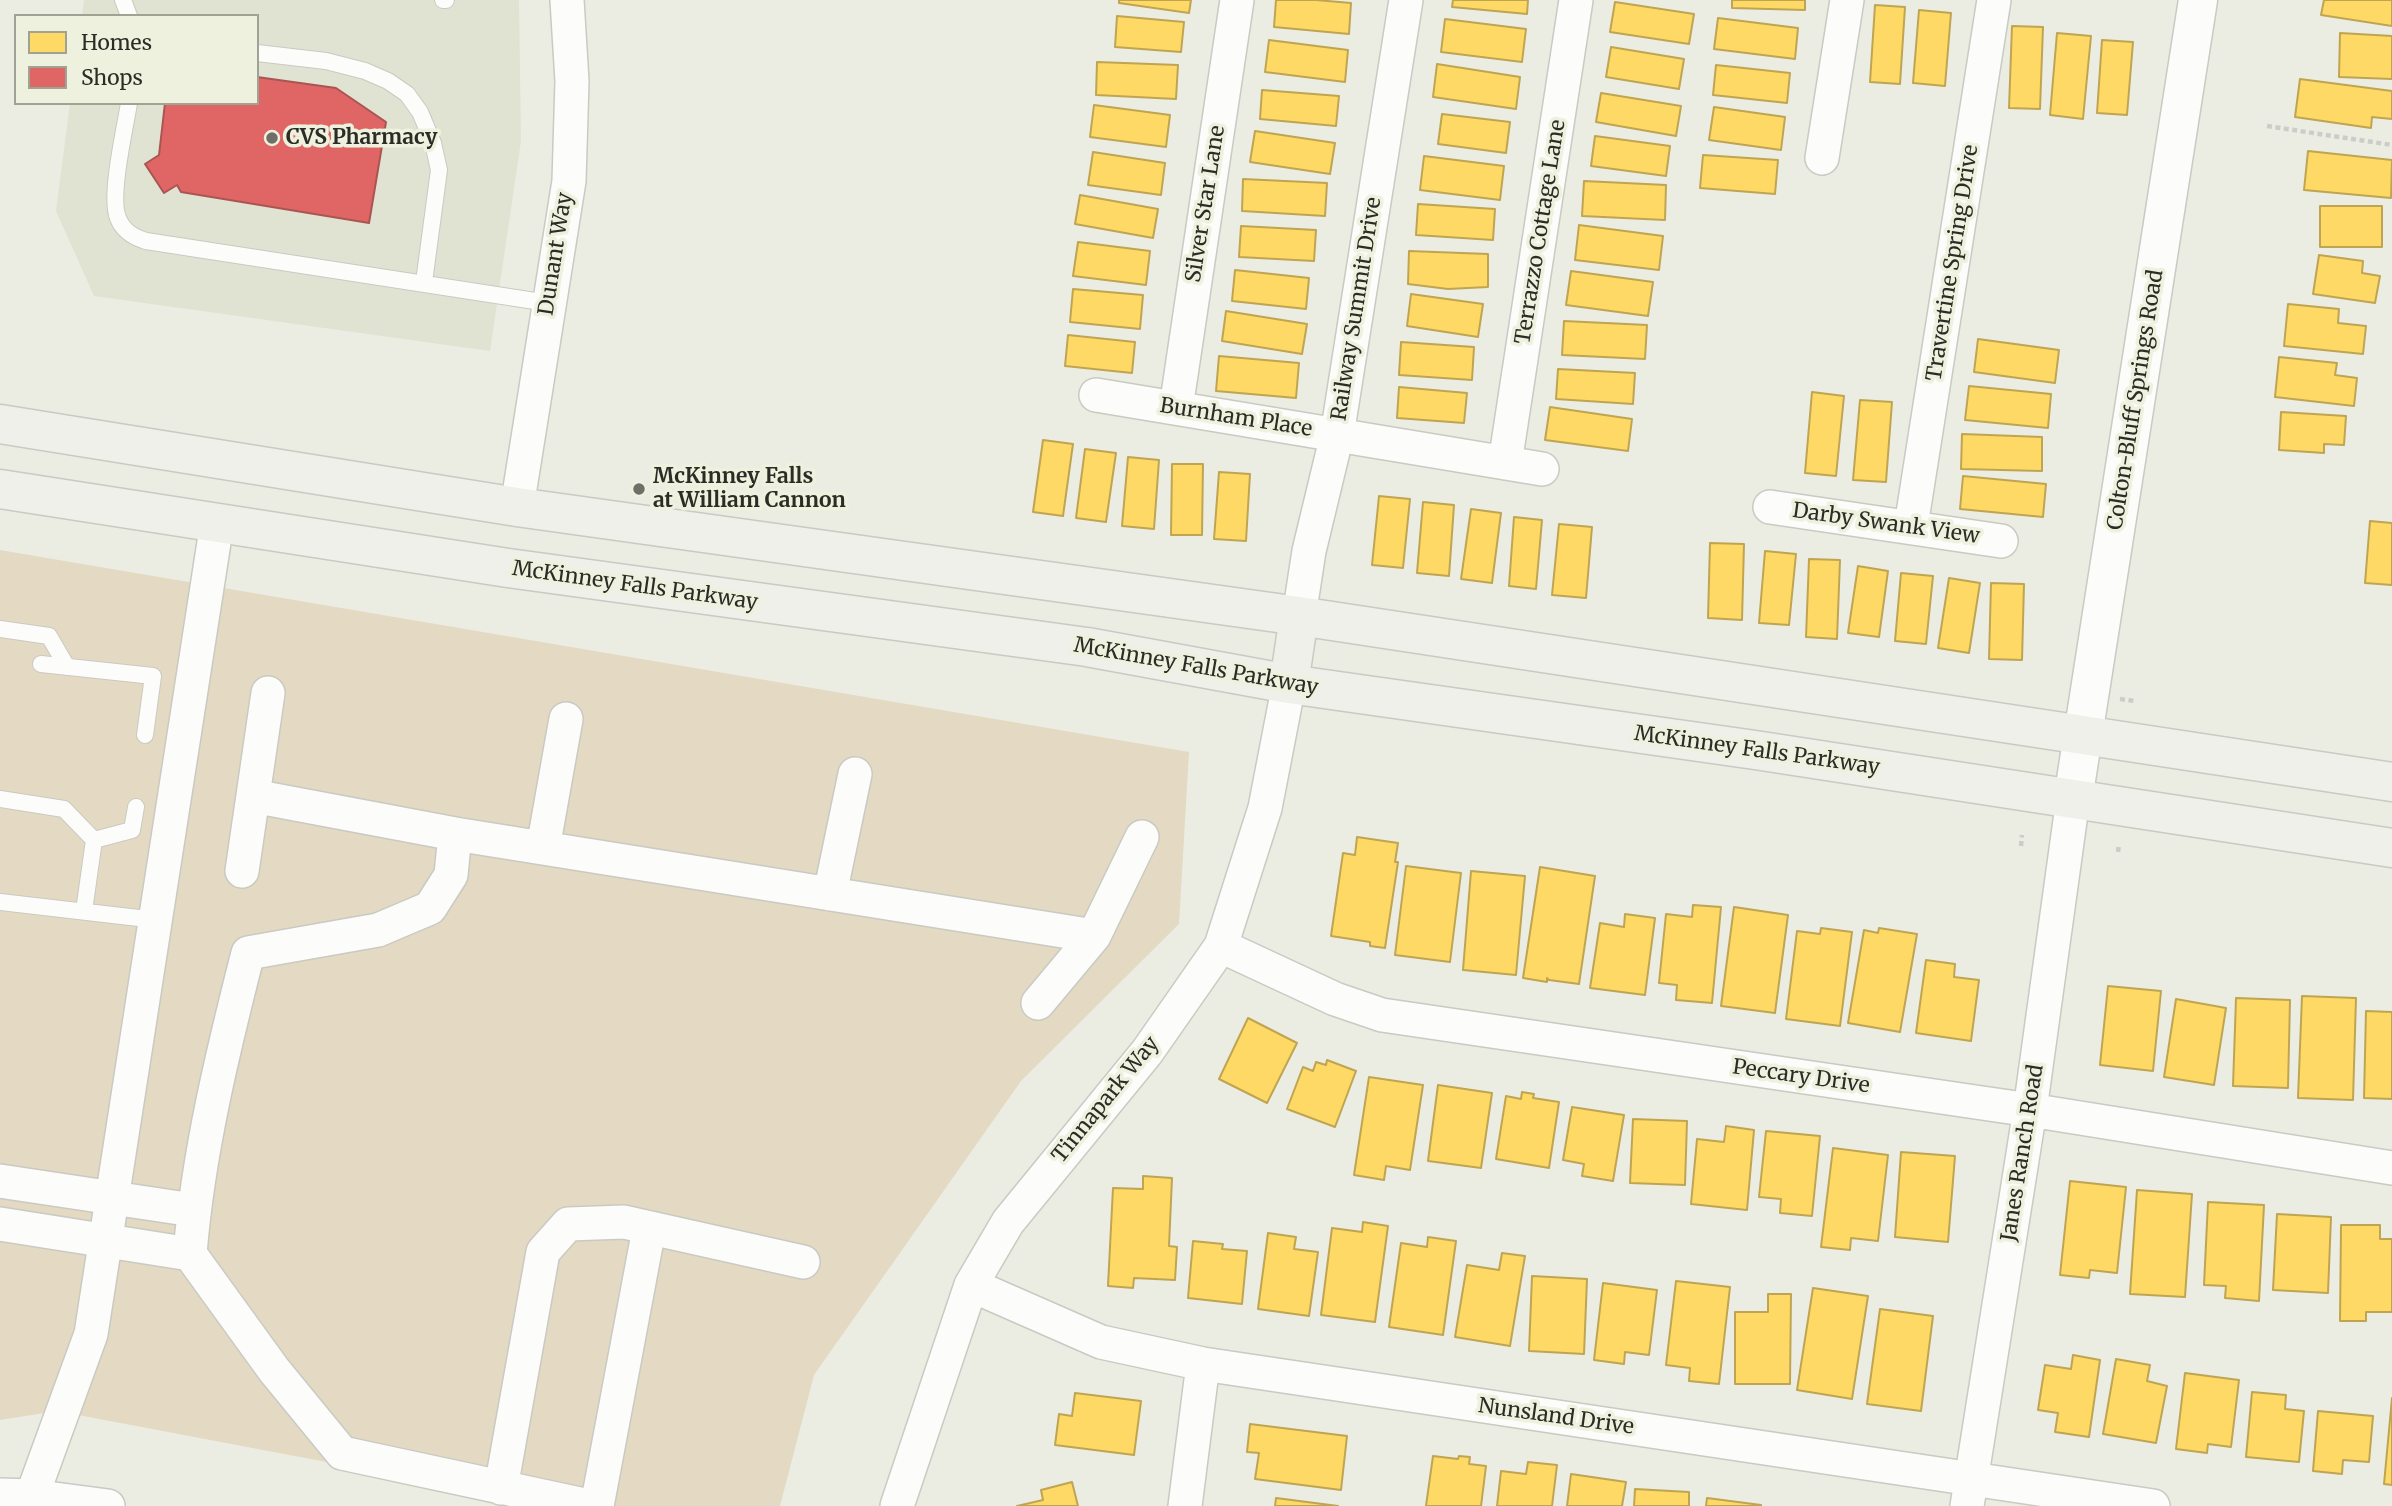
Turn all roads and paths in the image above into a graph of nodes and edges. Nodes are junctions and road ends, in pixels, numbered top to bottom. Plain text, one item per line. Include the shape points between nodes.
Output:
1 (567, 0) edge
2 (1237, 0) edge
3 (1406, 0) edge
4 (1576, 0) edge
5 (1847, 0) edge
6 (1994, 0) edge
7 (2198, 0) edge
8 (259, 53) edge
9 (129, 105) edge
10 (2267, 126) dead end
11 (2392, 145) edge
12 (1822, 158) dead end
13 (424, 282) junction
14 (548, 303) junction
15 (1096, 395) dead end
16 (1176, 408) junction
17 (0, 425) edge
18 (1337, 435) junction
19 (1505, 463) junction
20 (1542, 469) dead end
21 (0, 489) edge
22 (517, 507) junction
23 (1770, 507) dead end
24 (217, 523) junction
25 (1911, 527) junction
26 (2001, 541) dead end
27 (1299, 616) junction
28 (0, 629) edge
29 (41, 664) dead end
30 (67, 667) junction
31 (1289, 684) junction
32 (268, 693) dead end
33 (566, 719) dead end
34 (2084, 734) junction
35 (145, 735) dead end
36 (855, 774) dead end
37 (2392, 782) edge
38 (253, 796) junction
39 (0, 799) edge
40 (2073, 799) junction
41 (136, 807) dead end
42 (455, 834) junction
43 (2022, 835) dead end
44 (1142, 837) dead end
45 (94, 840) junction
46 (2119, 844) dead end
47 (2021, 846) dead end
48 (543, 848) junction
49 (2392, 848) edge
50 (2118, 852) dead end
51 (242, 871) dead end
52 (830, 894) junction
53 (0, 902) edge
54 (84, 911) junction
55 (156, 920) junction
56 (1094, 936) junction
57 (1221, 946) junction
58 (1038, 1003) dead end
59 (2030, 1110) junction
60 (2392, 1168) edge
61 (0, 1181) edge
62 (113, 1198) junction
63 (193, 1210) junction
64 (0, 1224) edge
65 (649, 1229) junction
66 (105, 1242) junction
67 (190, 1254) junction
68 (803, 1262) dead end
69 (971, 1285) junction
70 (1203, 1364) junction
71 (501, 1488) junction
72 (1969, 1492) edge
73 (0, 1495) edge
74 (33, 1496) junction
75 (108, 1506) edge
76 (589, 1506) edge
77 (597, 1506) edge
78 (897, 1506) edge
79 (1185, 1506) edge
80 (2153, 1506) edge

1 - 14 street, Dunant Way via 572,81 569,181
2 - 16 street, Silver Star Lane
3 - 18 street, Railway Summit Drive
4 - 19 street, Terrazzo Cottage Lane
5 - 12 street
6 - 25 street, Travertine Spring Drive
7 - 34 street, Colton-Bluff Springs Road
8 - 13 lane via 365,71 408,94 433,143 439,170
9 - 13 lane via 114,203 123,227 133,237
10 - 11 path
13 - 14 lane
14 - 22 street, Dunant Way
15 - 16 street, Burnham Place
16 - 18 street, Burnham Place
17 - 22 main road
18 - 19 street, Burnham Place
18 - 27 street, Railway Summit Drive via 1309,551
19 - 20 street, Burnham Place
21 - 24 main road, McKinney Falls Parkway
22 - 27 main road
23 - 25 street, Darby Swank View
24 - 31 main road, McKinney Falls Parkway via 1087,647
24 - 55 street
25 - 26 street, Darby Swank View
27 - 31 main road
27 - 34 main road
28 - 30 lane via 49,636
29 - 30 lane
30 - 35 lane via 153,676
31 - 40 main road, McKinney Falls Parkway
31 - 57 street, Tinnapark Way via 1265,808
32 - 38 street
33 - 48 street
34 - 37 main road
34 - 40 street, Colton-Bluff Springs Road
36 - 52 street
38 - 42 street
38 - 51 street
39 - 45 lane via 64,809
40 - 49 main road, McKinney Falls Parkway
40 - 59 street, Janes Ranch Road
41 - 45 lane via 132,830
42 - 48 street
42 - 63 street via 451,875 430,908 378,930 248,953
43 - 47 path
44 - 56 street
45 - 54 lane
46 - 50 path
48 - 52 street
52 - 56 street
53 - 54 lane
54 - 55 lane
55 - 62 street
56 - 58 street
57 - 59 street, Peccary Drive via 1335,999 1382,1015
57 - 69 street, Tinnapark Way via 1147,1052 1008,1222
59 - 60 street, Peccary Drive
59 - 72 street, Janes Ranch Road
61 - 62 street
62 - 63 street
62 - 66 street
63 - 67 street
64 - 66 street
65 - 68 street
65 - 71 street via 624,1222 568,1224 543,1252
65 - 77 street
66 - 67 street
66 - 74 street via 91,1334
67 - 71 street via 342,1454
69 - 70 street, Nunsland Drive via 1101,1342
69 - 78 street, Tinnapark Way
70 - 72 street, Nunsland Drive
70 - 79 street
71 - 76 street
72 - 80 street, Nunsland Drive
73 - 74 street
74 - 75 street

